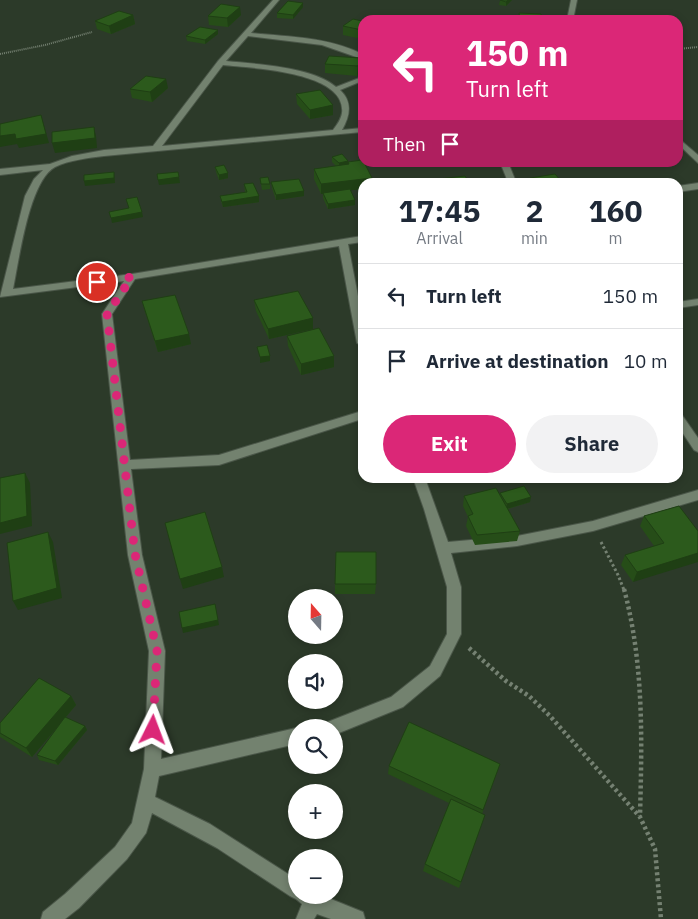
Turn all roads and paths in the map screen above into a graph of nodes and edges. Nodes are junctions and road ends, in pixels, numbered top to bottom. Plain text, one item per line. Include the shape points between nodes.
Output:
1 (276, 0) edge
2 (574, 0) edge
3 (571, 15) edge
4 (92, 32) dead end
5 (246, 34) junction
6 (698, 47) edge
7 (683, 48) edge
8 (0, 54) edge
9 (358, 55) edge
10 (221, 63) junction
11 (358, 81) edge
12 (337, 90) junction
13 (358, 130) edge
14 (336, 133) junction
15 (683, 145) edge
16 (157, 147) junction
17 (698, 160) edge
18 (51, 166) junction
19 (0, 172) edge
20 (698, 186) edge
21 (683, 188) edge
22 (358, 240) edge
23 (343, 242) junction
24 (132, 277) junction
25 (4, 294) edge
26 (698, 302) edge
27 (683, 304) edge
28 (358, 321) edge
29 (358, 416) edge
30 (683, 425) edge
31 (683, 435) edge
32 (696, 444) edge
33 (124, 464) junction
34 (421, 483) edge
35 (698, 495) edge
36 (592, 526) junction
37 (443, 548) junction
38 (454, 634) junction
39 (343, 723) edge
40 (288, 738) edge
41 (152, 770) junction
42 (146, 801) junction
43 (640, 817) junction
44 (288, 885) edge
45 (307, 904) edge
46 (318, 904) edge
47 (50, 919) edge
48 (305, 919) edge
49 (356, 919) edge
50 (661, 919) edge

1 - 5 street
2 - 3 street
4 - 8 path
5 - 9 street via 312,42
5 - 10 street
6 - 7 path
10 - 12 street via 294,72 320,79
10 - 16 street
11 - 12 street
12 - 14 street via 346,111
13 - 14 street
14 - 16 street
15 - 17 street
16 - 18 street via 104,153
18 - 19 street
18 - 25 street via 38,179 29,196
20 - 21 street
22 - 23 street
23 - 24 street
23 - 28 street
24 - 25 street
24 - 33 street via 107,314
26 - 27 street
29 - 33 street via 219,460
30 - 32 street
31 - 32 street
33 - 41 street via 135,554 157,651
34 - 37 street
35 - 36 street
36 - 37 street via 518,541
36 - 43 path via 622,584 630,614 642,722
37 - 38 street via 454,587
38 - 39 street via 435,671 397,702
38 - 43 path via 550,716
40 - 41 street
41 - 42 street
42 - 44 street via 180,816
42 - 47 street via 140,827 121,853
43 - 50 path via 655,849
45 - 48 street
46 - 49 street

